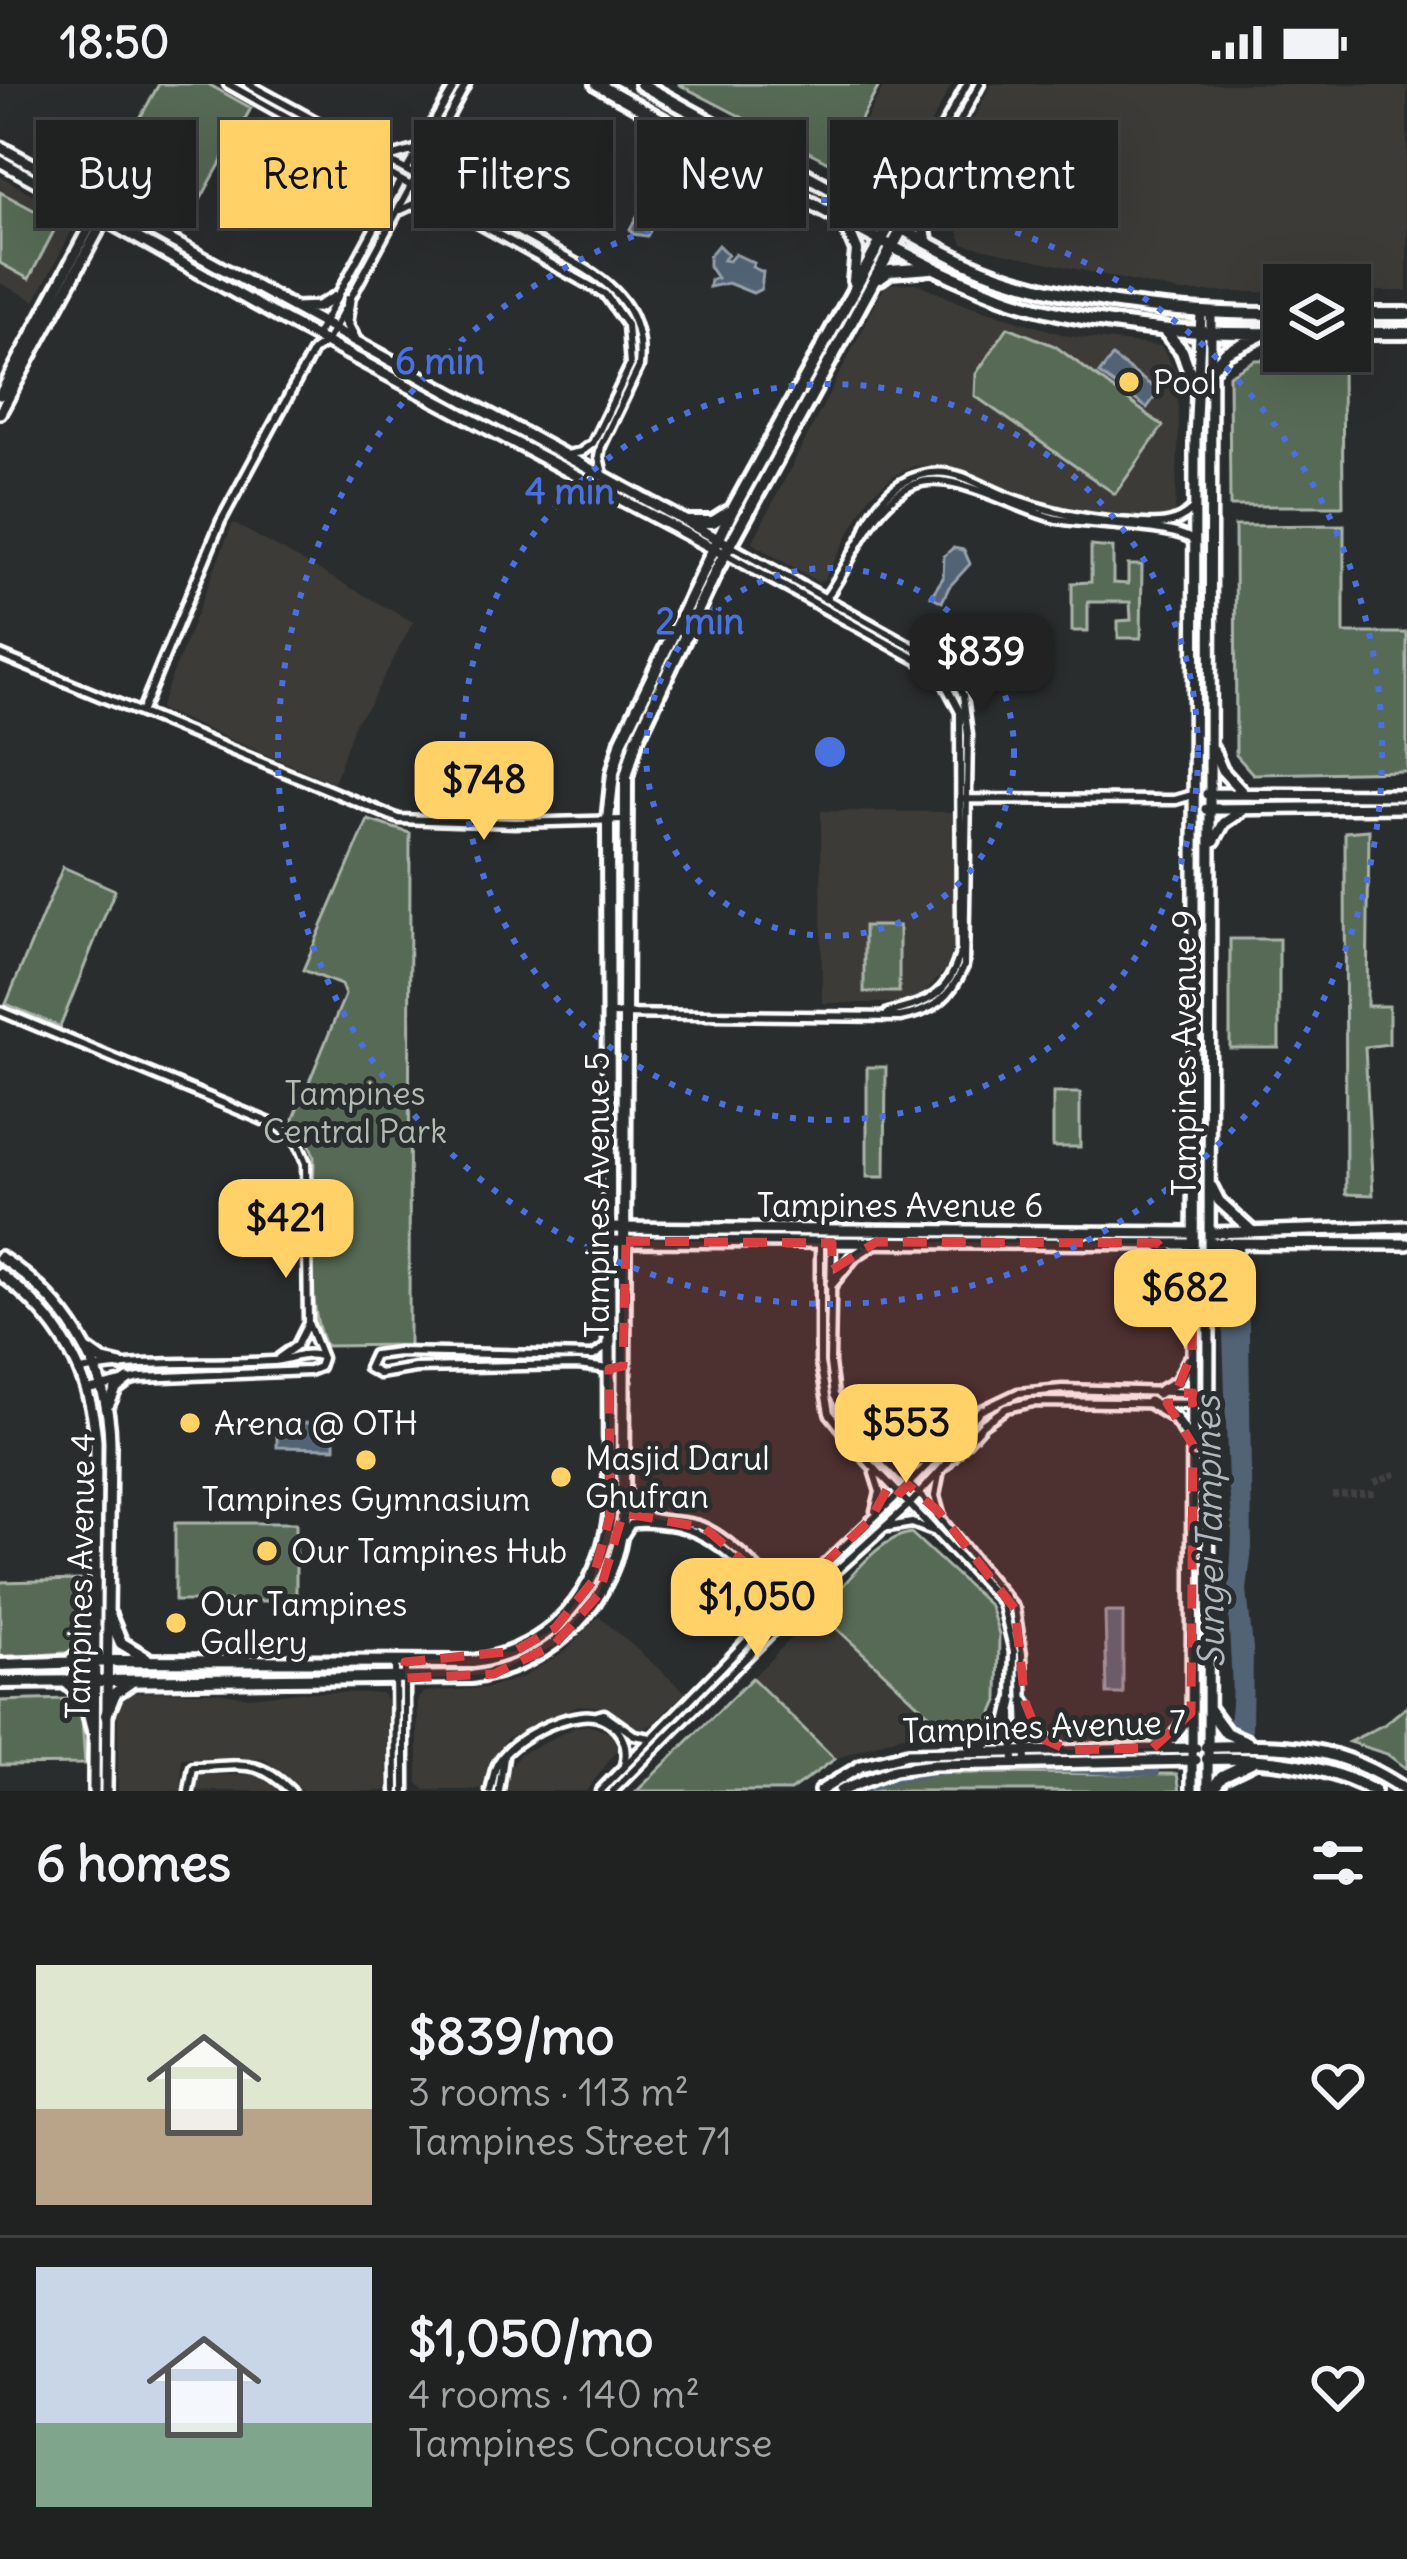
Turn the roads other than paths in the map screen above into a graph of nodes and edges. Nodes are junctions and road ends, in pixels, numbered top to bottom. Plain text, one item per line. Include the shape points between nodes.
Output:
1 (228, 84) edge
2 (248, 84) edge
3 (456, 84) edge
4 (466, 84) edge
5 (597, 84) edge
6 (641, 84) edge
7 (967, 84) edge
8 (980, 84) edge
9 (293, 120) edge
10 (315, 120) edge
11 (435, 120) edge
12 (447, 120) edge
13 (947, 120) edge
14 (961, 120) edge
15 (0, 147) edge
16 (414, 155) edge
17 (390, 160) edge
18 (0, 161) edge
19 (36, 167) edge
20 (406, 169) junction
21 (390, 174) edge
22 (414, 174) edge
23 (400, 180) junction
24 (36, 182) edge
25 (414, 183) edge
26 (412, 186) junction
27 (830, 188) edge
28 (390, 198) edge
29 (414, 204) edge
30 (396, 214) junction
31 (830, 214) edge
32 (94, 228) edge
33 (95, 228) edge
34 (118, 228) edge
35 (146, 228) edge
36 (374, 228) edge
37 (489, 228) edge
38 (514, 228) edge
39 (849, 228) edge
40 (856, 228) edge
41 (895, 228) edge
42 (900, 228) edge
43 (924, 228) edge
44 (926, 242) junction
45 (887, 244) junction
46 (934, 268) junction
47 (872, 286) junction
48 (853, 290) junction
49 (336, 297) junction
50 (349, 300) junction
51 (291, 307) junction
52 (1206, 314) junction
53 (1263, 314) edge
54 (1371, 314) edge
55 (1407, 314) edge
56 (321, 324) junction
57 (332, 330) junction
58 (1164, 330) junction
59 (1206, 333) junction
60 (1263, 333) edge
61 (1371, 333) edge
62 (1407, 333) edge
63 (1263, 334) edge
64 (315, 336) junction
65 (326, 342) junction
66 (359, 344) junction
67 (314, 351) junction
68 (1211, 369) junction
69 (1197, 392) junction
70 (0, 395) edge
71 (0, 413) edge
72 (606, 426) junction
73 (566, 455) junction
74 (605, 477) junction
75 (1195, 508) junction
76 (732, 511) junction
77 (688, 523) junction
78 (862, 540) junction
79 (1195, 543) junction
80 (721, 547) junction
81 (822, 603) junction
82 (0, 655) edge
83 (141, 713) junction
84 (1211, 744) junction
85 (1212, 793) junction
86 (1196, 794) junction
87 (1244, 794) junction
88 (1407, 795) edge
89 (965, 799) junction
90 (1175, 800) junction
91 (1407, 807) edge
92 (1249, 808) junction
93 (1195, 809) junction
94 (1212, 809) junction
95 (608, 820) junction
96 (624, 820) junction
97 (1212, 846) junction
98 (0, 1011) edge
99 (608, 1014) junction
100 (625, 1014) junction
101 (1210, 1182) junction
102 (1407, 1227) edge
103 (1253, 1232) junction
104 (609, 1235) junction
105 (626, 1235) junction
106 (826, 1238) junction
107 (1191, 1238) junction
108 (1209, 1238) junction
109 (876, 1242) junction
110 (1157, 1243) junction
111 (1246, 1244) junction
112 (1407, 1244) edge
113 (0, 1257) edge
114 (0, 1274) edge
115 (1208, 1275) junction
116 (832, 1283) junction
117 (1192, 1283) junction
118 (308, 1323) junction
119 (609, 1345) junction
120 (85, 1347) junction
121 (1192, 1353) junction
122 (322, 1358) junction
123 (623, 1360) junction
124 (270, 1361) junction
125 (120, 1365) junction
126 (96, 1369) junction
127 (609, 1370) junction
128 (81, 1371) junction
129 (128, 1380) junction
130 (103, 1387) junction
131 (88, 1390) junction
132 (1153, 1397) junction
133 (1192, 1398) junction
134 (1208, 1399) junction
135 (108, 1409) junction
136 (1193, 1445) junction
137 (877, 1454) junction
138 (937, 1456) junction
139 (868, 1462) junction
140 (947, 1462) junction
141 (625, 1473) junction
142 (908, 1485) junction
143 (900, 1493) junction
144 (919, 1495) junction
145 (910, 1504) junction
146 (870, 1520) junction
147 (944, 1522) junction
148 (884, 1527) junction
149 (939, 1534) junction
150 (622, 1538) junction
151 (787, 1600) junction
152 (779, 1607) junction
153 (796, 1609) junction
154 (109, 1615) junction
155 (788, 1617) junction
156 (95, 1629) junction
157 (154, 1661) junction
158 (102, 1662) junction
159 (400, 1662) junction
160 (63, 1663) junction
161 (0, 1665) edge
162 (400, 1678) junction
163 (140, 1680) junction
164 (63, 1681) junction
165 (101, 1681) junction
166 (0, 1682) edge
167 (1019, 1702) junction
168 (1209, 1710) junction
169 (1191, 1713) junction
170 (106, 1715) junction
171 (597, 1716) junction
172 (93, 1730) junction
173 (655, 1738) junction
174 (1256, 1744) junction
175 (1153, 1748) junction
176 (1191, 1748) junction
177 (973, 1750) junction
178 (1020, 1750) junction
179 (1068, 1750) junction
180 (1207, 1753) junction
181 (504, 1757) junction
182 (1192, 1761) junction
183 (1254, 1761) junction
184 (1020, 1764) junction
185 (622, 1770) junction
186 (94, 1791) edge
187 (106, 1791) edge
188 (189, 1791) edge
189 (291, 1791) edge
190 (401, 1791) edge
191 (490, 1791) edge
192 (499, 1791) edge
193 (600, 1791) edge
194 (613, 1791) edge
195 (820, 1791) edge
196 (840, 1791) edge
197 (1192, 1791) edge
198 (1209, 1791) edge
199 (1374, 1791) edge
200 (1406, 1791) edge

1 - 9 street
2 - 10 street
3 - 11 street
4 - 12 street
5 - 31 main road
6 - 27 main road
7 - 13 street
8 - 14 street
15 - 19 main road
16 - 20 street
17 - 20 street
18 - 24 main road
20 - 22 street
20 - 23 street
21 - 23 street
23 - 26 street
23 - 28 street
25 - 26 street
26 - 30 street
29 - 30 street
30 - 50 street
32 - 70 main road
33 - 71 main road
34 - 64 main road
35 - 51 main road
36 - 49 street
37 - 72 street via 620,310 630,366
38 - 72 street via 605,279 634,317 639,367
39 - 48 main road via 857,250
40 - 45 main road
41 - 45 main road, Tampines Avenue 5
42 - 44 main road
43 - 44 main road
44 - 52 main road via 1011,280
45 - 46 main road
45 - 47 main road, Tampines Avenue 5
45 - 48 main road, Tampines Avenue 5
46 - 47 main road via 890,271
46 - 58 main road via 1035,307
47 - 80 main road, Tampines Avenue 5
48 - 76 main road, Tampines Avenue 5
49 - 51 main road
49 - 56 street
50 - 57 street
50 - 66 main road via 346,322
51 - 56 main road
52 - 53 main road
52 - 59 main road, Tampines Avenue 9
54 - 55 main road
56 - 57 main road
56 - 64 street
57 - 65 street
57 - 66 main road
58 - 59 main road
58 - 69 main road via 1182,351
59 - 60 main road
59 - 68 main road, Tampines Avenue 9
59 - 69 main road, Tampines Avenue 9
61 - 62 main road
63 - 68 main road
64 - 65 main road
64 - 67 street
65 - 67 street
65 - 80 main road
66 - 73 main road
67 - 83 street via 221,521
68 - 84 main road, Tampines Avenue 9
69 - 75 main road, Tampines Avenue 9
72 - 73 street via 581,452
72 - 74 street via 599,457
73 - 74 main road
74 - 77 main road
75 - 78 street via 1174,523 1120,522 1052,512 932,473 890,490
75 - 79 main road, Tampines Avenue 9
76 - 77 main road
76 - 80 main road, Tampines Avenue 5
77 - 80 main road
78 - 79 street via 896,496 943,480 1051,518 1177,532
78 - 81 street
79 - 86 main road, Tampines Avenue 9
80 - 81 street
80 - 95 main road, Tampines Avenue 5 via 622,740
80 - 96 main road, Tampines Avenue 5 via 636,741
81 - 89 street via 943,680 960,712
82 - 83 street
83 - 95 street via 399,819
84 - 85 main road, Tampines Avenue 9
84 - 87 main road
85 - 86 main road
85 - 87 main road
85 - 94 main road, Tampines Avenue 9
86 - 90 street
86 - 93 main road, Tampines Avenue 9
87 - 88 main road
89 - 90 street
89 - 100 street via 958,963 932,1000 885,1014
90 - 93 street
91 - 92 main road
92 - 94 main road
92 - 97 main road via 1223,823
93 - 94 main road
93 - 107 main road, Tampines Avenue 9
94 - 97 main road, Tampines Avenue 9
95 - 96 street
95 - 99 main road, Tampines Avenue 5
96 - 100 main road, Tampines Avenue 5
97 - 101 main road, Tampines Avenue 9
98 - 118 street via 296,1138 306,1162
99 - 100 street
99 - 104 main road, Tampines Avenue 5
100 - 105 main road, Tampines Avenue 5
101 - 103 main road
101 - 108 main road, Tampines Avenue 9
102 - 103 main road, Tampines Avenue 6
103 - 108 main road, Tampines Avenue 6
104 - 105 main road, Tampines Avenue 6
104 - 119 main road, Tampines Avenue 5
105 - 106 main road, Tampines Avenue 6
105 - 123 main road, Tampines Avenue 5
106 - 107 main road, Tampines Avenue 6
106 - 109 main road, Tampines Avenue 6
106 - 116 street
106 - 139 street via 822,1391
107 - 108 main road, Tampines Avenue 6
107 - 110 main road, Tampines Avenue 6
107 - 117 main road, Tampines Avenue 9
108 - 111 main road, Tampines Avenue 6
108 - 115 main road, Tampines Avenue 9
109 - 110 main road, Tampines Avenue 6
109 - 116 main road
110 - 117 main road
111 - 112 main road, Tampines Avenue 6
111 - 115 main road
113 - 120 main road, Tampines Avenue 4 via 47,1294
114 - 128 main road, Tampines Avenue 4 via 40,1308
115 - 134 main road, Tampines Avenue 9
116 - 137 street via 834,1395
117 - 121 main road, Tampines Avenue 9
118 - 122 street
118 - 124 street via 297,1345
119 - 127 main road, Tampines Avenue 5
119 - 127 street via 593,1356 398,1352 374,1355 368,1365 379,1374
120 - 125 main road
120 - 126 main road, Tampines Avenue 4
121 - 132 main road via 1183,1375
121 - 133 main road, Tampines Avenue 9
122 - 124 street via 311,1352
122 - 129 street via 309,1371
123 - 127 main road
123 - 141 main road, Tampines Avenue 5
124 - 125 street
125 - 126 street
126 - 128 street
126 - 130 main road, Tampines Avenue 4
127 - 159 main road, Tampines Avenue 5 via 610,1516 601,1563 577,1604 540,1639 500,1657
128 - 131 main road, Tampines Avenue 4
129 - 130 street
129 - 135 main road
130 - 131 street
130 - 135 main road, Tampines Avenue 4
131 - 156 main road, Tampines Avenue 4 via 96,1441
132 - 133 street
132 - 136 main road
132 - 138 street via 1018,1394 980,1411
132 - 140 street via 1016,1406 983,1424
133 - 134 street
133 - 136 main road, Tampines Avenue 9
134 - 168 main road, Tampines Avenue 9
135 - 154 main road, Tampines Avenue 4
136 - 169 main road
137 - 138 street via 902,1466
137 - 142 street
138 - 142 street
139 - 143 street
139 - 146 street via 880,1492
140 - 144 street
140 - 147 street via 936,1485
141 - 150 main road, Tampines Avenue 5
141 - 151 street via 634,1511 714,1532
142 - 143 street
142 - 144 street
143 - 145 street
143 - 146 street
144 - 145 street
144 - 147 street
145 - 148 street
145 - 149 street
146 - 151 street
147 - 167 street via 1015,1610
148 - 149 street via 912,1523
148 - 153 street
149 - 167 street via 1001,1602
150 - 152 street via 636,1522 703,1532
150 - 162 main road, Tampines Avenue 5 via 587,1612 535,1658 494,1674
151 - 152 street
151 - 153 street
152 - 155 street
152 - 173 street
153 - 155 street
154 - 157 main road via 121,1643
154 - 158 main road, Tampines Avenue 4
155 - 194 street
156 - 158 main road, Tampines Avenue 4
156 - 160 main road via 83,1652
157 - 158 main road, Tampines Avenue 5
157 - 159 main road, Tampines Avenue 5
158 - 160 main road, Tampines Avenue 5
158 - 165 main road, Tampines Avenue 4
159 - 162 street
160 - 161 main road, Tampines Avenue 5
162 - 163 main road, Tampines Avenue 5
162 - 190 street
163 - 165 main road, Tampines Avenue 5
163 - 170 main road via 115,1693
164 - 165 main road, Tampines Avenue 5
164 - 166 main road, Tampines Avenue 5
164 - 172 main road via 85,1699
165 - 170 main road, Tampines Avenue 4
165 - 172 main road, Tampines Avenue 4
167 - 177 main road via 1003,1734
167 - 178 street
167 - 179 main road via 1036,1734
168 - 174 main road via 1226,1733
168 - 180 main road, Tampines Avenue 9
169 - 175 main road
169 - 176 main road
170 - 187 main road, Tampines Avenue 4
171 - 173 street
171 - 181 street via 556,1724
171 - 185 street via 626,1742
172 - 186 main road, Tampines Avenue 4
173 - 185 street
174 - 180 main road
174 - 200 main road via 1339,1756
175 - 176 main road, Tampines Avenue 7
175 - 179 main road, Tampines Avenue 7
176 - 180 main road, Tampines Avenue 7
176 - 182 main road
177 - 178 main road, Tampines Avenue 7
177 - 195 main road, Tampines Avenue 7 via 873,1762
178 - 179 main road, Tampines Avenue 7
178 - 184 street
180 - 182 main road, Tampines Avenue 7
180 - 183 main road
180 - 198 main road, Tampines Avenue 9
181 - 191 street
181 - 192 street
182 - 184 main road, Tampines Avenue 7
182 - 197 main road
183 - 198 main road, Tampines Avenue 9
183 - 199 main road via 1318,1767
184 - 196 main road, Tampines Avenue 7 via 907,1768
185 - 193 street
188 - 189 street via 193,1767 254,1766

